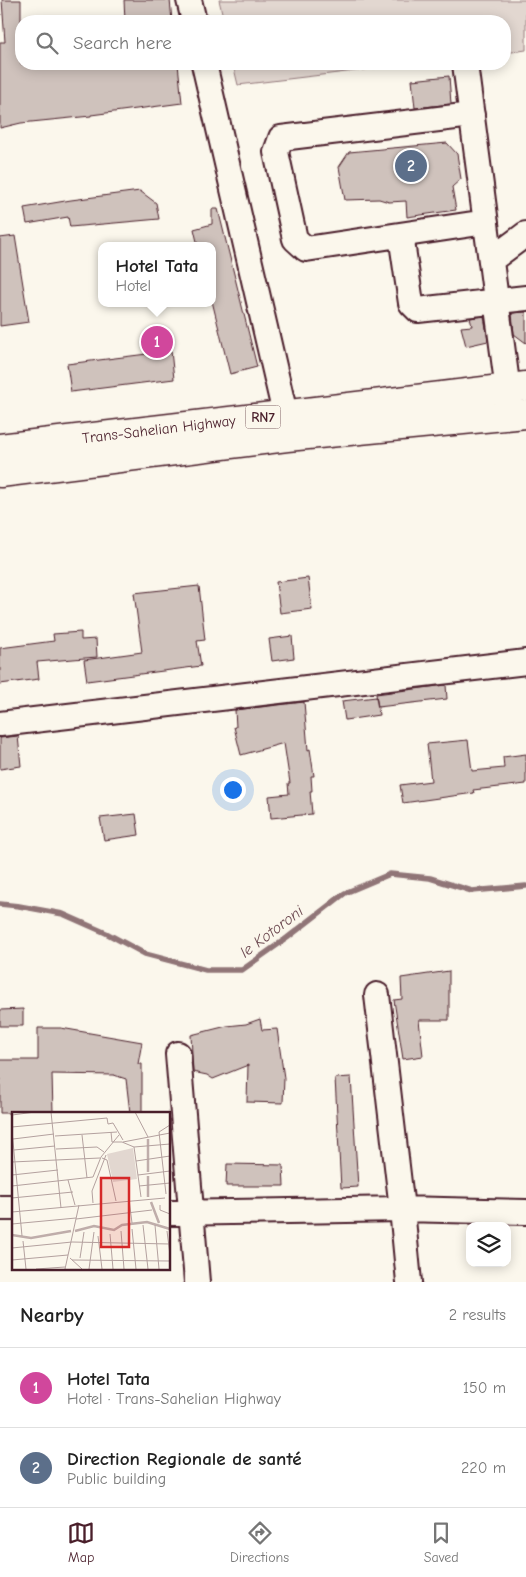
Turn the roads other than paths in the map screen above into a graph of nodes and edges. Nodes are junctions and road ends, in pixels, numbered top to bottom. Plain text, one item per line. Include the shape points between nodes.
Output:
1 (189, 0) edge
2 (193, 15) edge
3 (205, 70) edge
4 (466, 70) edge
5 (472, 115) junction
6 (486, 222) junction
7 (526, 234) edge
8 (401, 235) junction
9 (492, 260) junction
10 (526, 298) edge
11 (497, 301) junction
12 (517, 387) edge
13 (519, 414) edge
14 (286, 426) junction
15 (0, 448) edge
16 (0, 473) edge
17 (526, 662) edge
18 (0, 724) edge
19 (377, 995) dead end
20 (178, 1054) dead end
21 (402, 1209) junction
22 (526, 1212) edge
23 (180, 1213) edge
24 (197, 1282) edge
25 (409, 1282) edge

1 - 2 street
3 - 14 street
4 - 5 street
5 - 6 street
5 - 8 street via 281,138 276,152 295,239 306,249
6 - 8 street
6 - 9 street
7 - 9 street
8 - 11 street via 412,303 418,310
9 - 11 street
10 - 11 street
11 - 12 street
12 - 13 street
12 - 14 highway, Trans-Sahelian Highway / RN7
13 - 14 highway, Trans-Sahelian Highway / RN7
14 - 15 highway, Trans-Sahelian Highway / RN7
14 - 16 highway, Trans-Sahelian Highway / RN7
17 - 18 street
19 - 21 street
20 - 23 street
21 - 22 street
21 - 23 street
21 - 25 street
23 - 24 street

